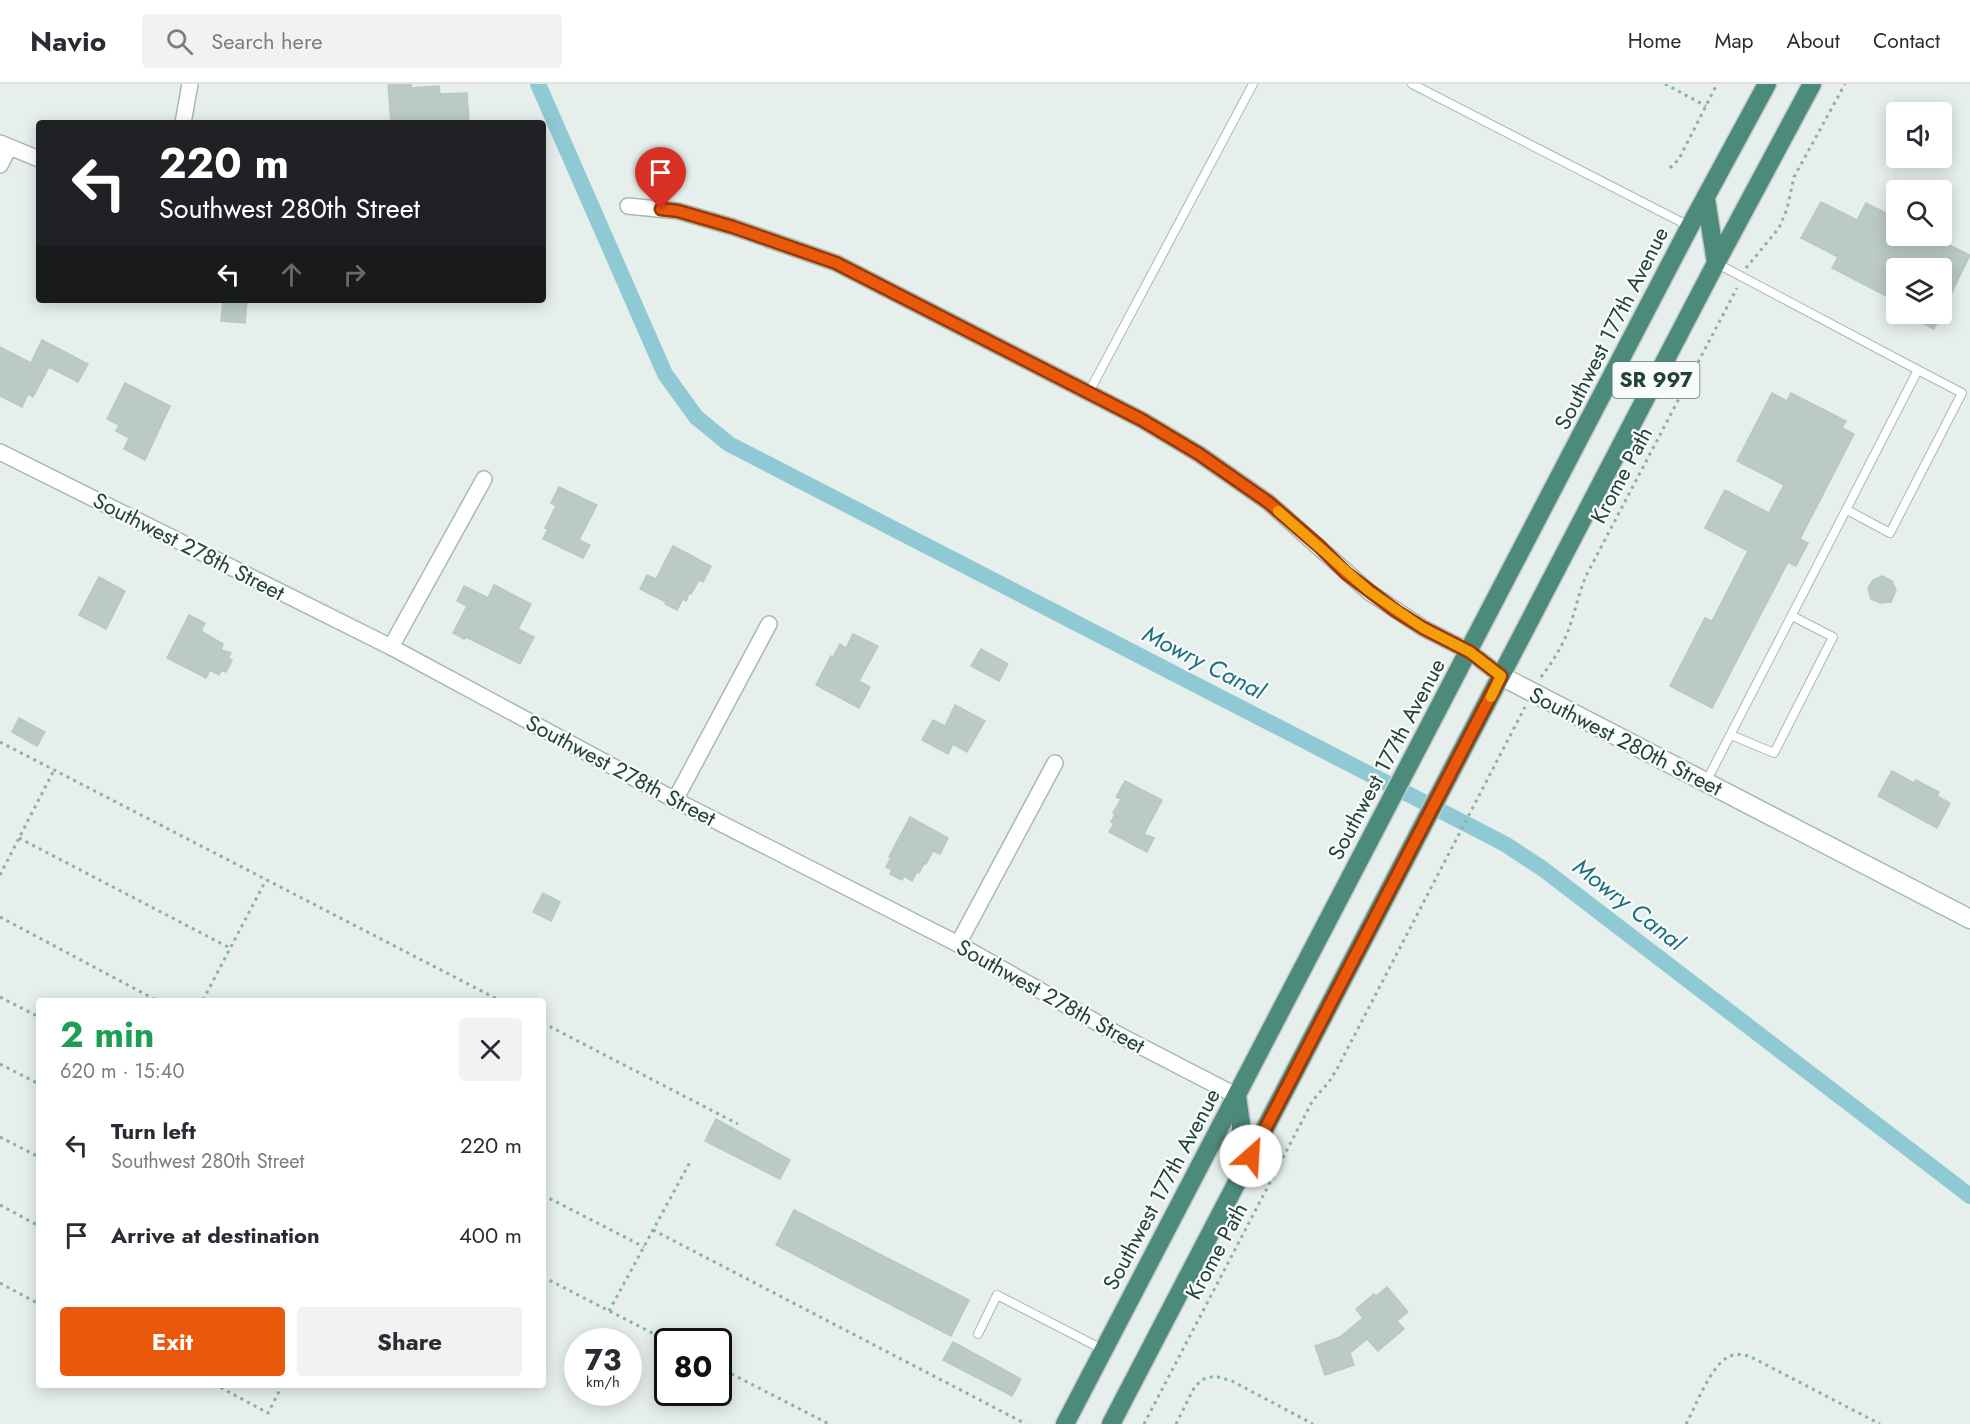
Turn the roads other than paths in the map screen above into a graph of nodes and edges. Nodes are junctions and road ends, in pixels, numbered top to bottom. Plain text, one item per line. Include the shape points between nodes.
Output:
1 (190, 84) edge
2 (1253, 84) edge
3 (1412, 84) edge
4 (1767, 84) edge
5 (1812, 84) edge
6 (184, 120) edge
7 (4, 146) edge
8 (36, 158) edge
9 (0, 165) edge
10 (1706, 199) junction
11 (628, 206) dead end
12 (1690, 226) junction
13 (1716, 263) junction
14 (1918, 370) junction
15 (1089, 392) junction
16 (0, 452) edge
17 (484, 479) dead end
18 (1847, 510) junction
19 (1792, 616) junction
20 (770, 624) dead end
21 (391, 647) junction
22 (1470, 652) junction
23 (1501, 676) junction
24 (1731, 735) junction
25 (1055, 763) dead end
26 (1706, 782) junction
27 (675, 800) junction
28 (1970, 919) edge
29 (958, 944) junction
30 (1237, 1096) junction
31 (1239, 1177) junction
32 (978, 1334) dead end
33 (1104, 1350) junction
34 (1065, 1424) edge
35 (1111, 1424) edge

1 - 6 street
2 - 15 lane
3 - 12 lane
4 - 10 highway, Southwest 177th Avenue / SR 997
5 - 13 highway, SR 997
7 - 8 street
7 - 9 street
10 - 12 highway, Southwest 177th Avenue / SR 997
10 - 13 highway
11 - 15 street, Southwest 280th Street via 678,211 836,263
12 - 22 highway, Southwest 177th Avenue / SR 997
13 - 14 lane
13 - 23 highway, SR 997
14 - 18 lane
14 - 18 lane via 1962,393 1890,532
15 - 22 street, Southwest 280th Street via 1199,454 1268,502 1369,591 1423,628
16 - 21 street, Southwest 278th Street
17 - 21 street
18 - 19 lane
19 - 24 lane
19 - 24 lane via 1833,637 1774,753
20 - 27 street
21 - 27 street, Southwest 278th Street
22 - 23 street, Southwest 280th Street
22 - 30 highway, Southwest 177th Avenue / SR 997
23 - 26 street, Southwest 280th Street
23 - 31 highway, SR 997
24 - 26 lane
25 - 29 street
26 - 28 street, Southwest 280th Street
27 - 29 street, Southwest 278th Street
29 - 30 street, Southwest 278th Street
30 - 31 highway via 1241,1124
30 - 33 highway, Southwest 177th Avenue / SR 997
31 - 35 highway, SR 997
32 - 33 lane via 998,1295
33 - 34 highway, Southwest 177th Avenue / SR 997

